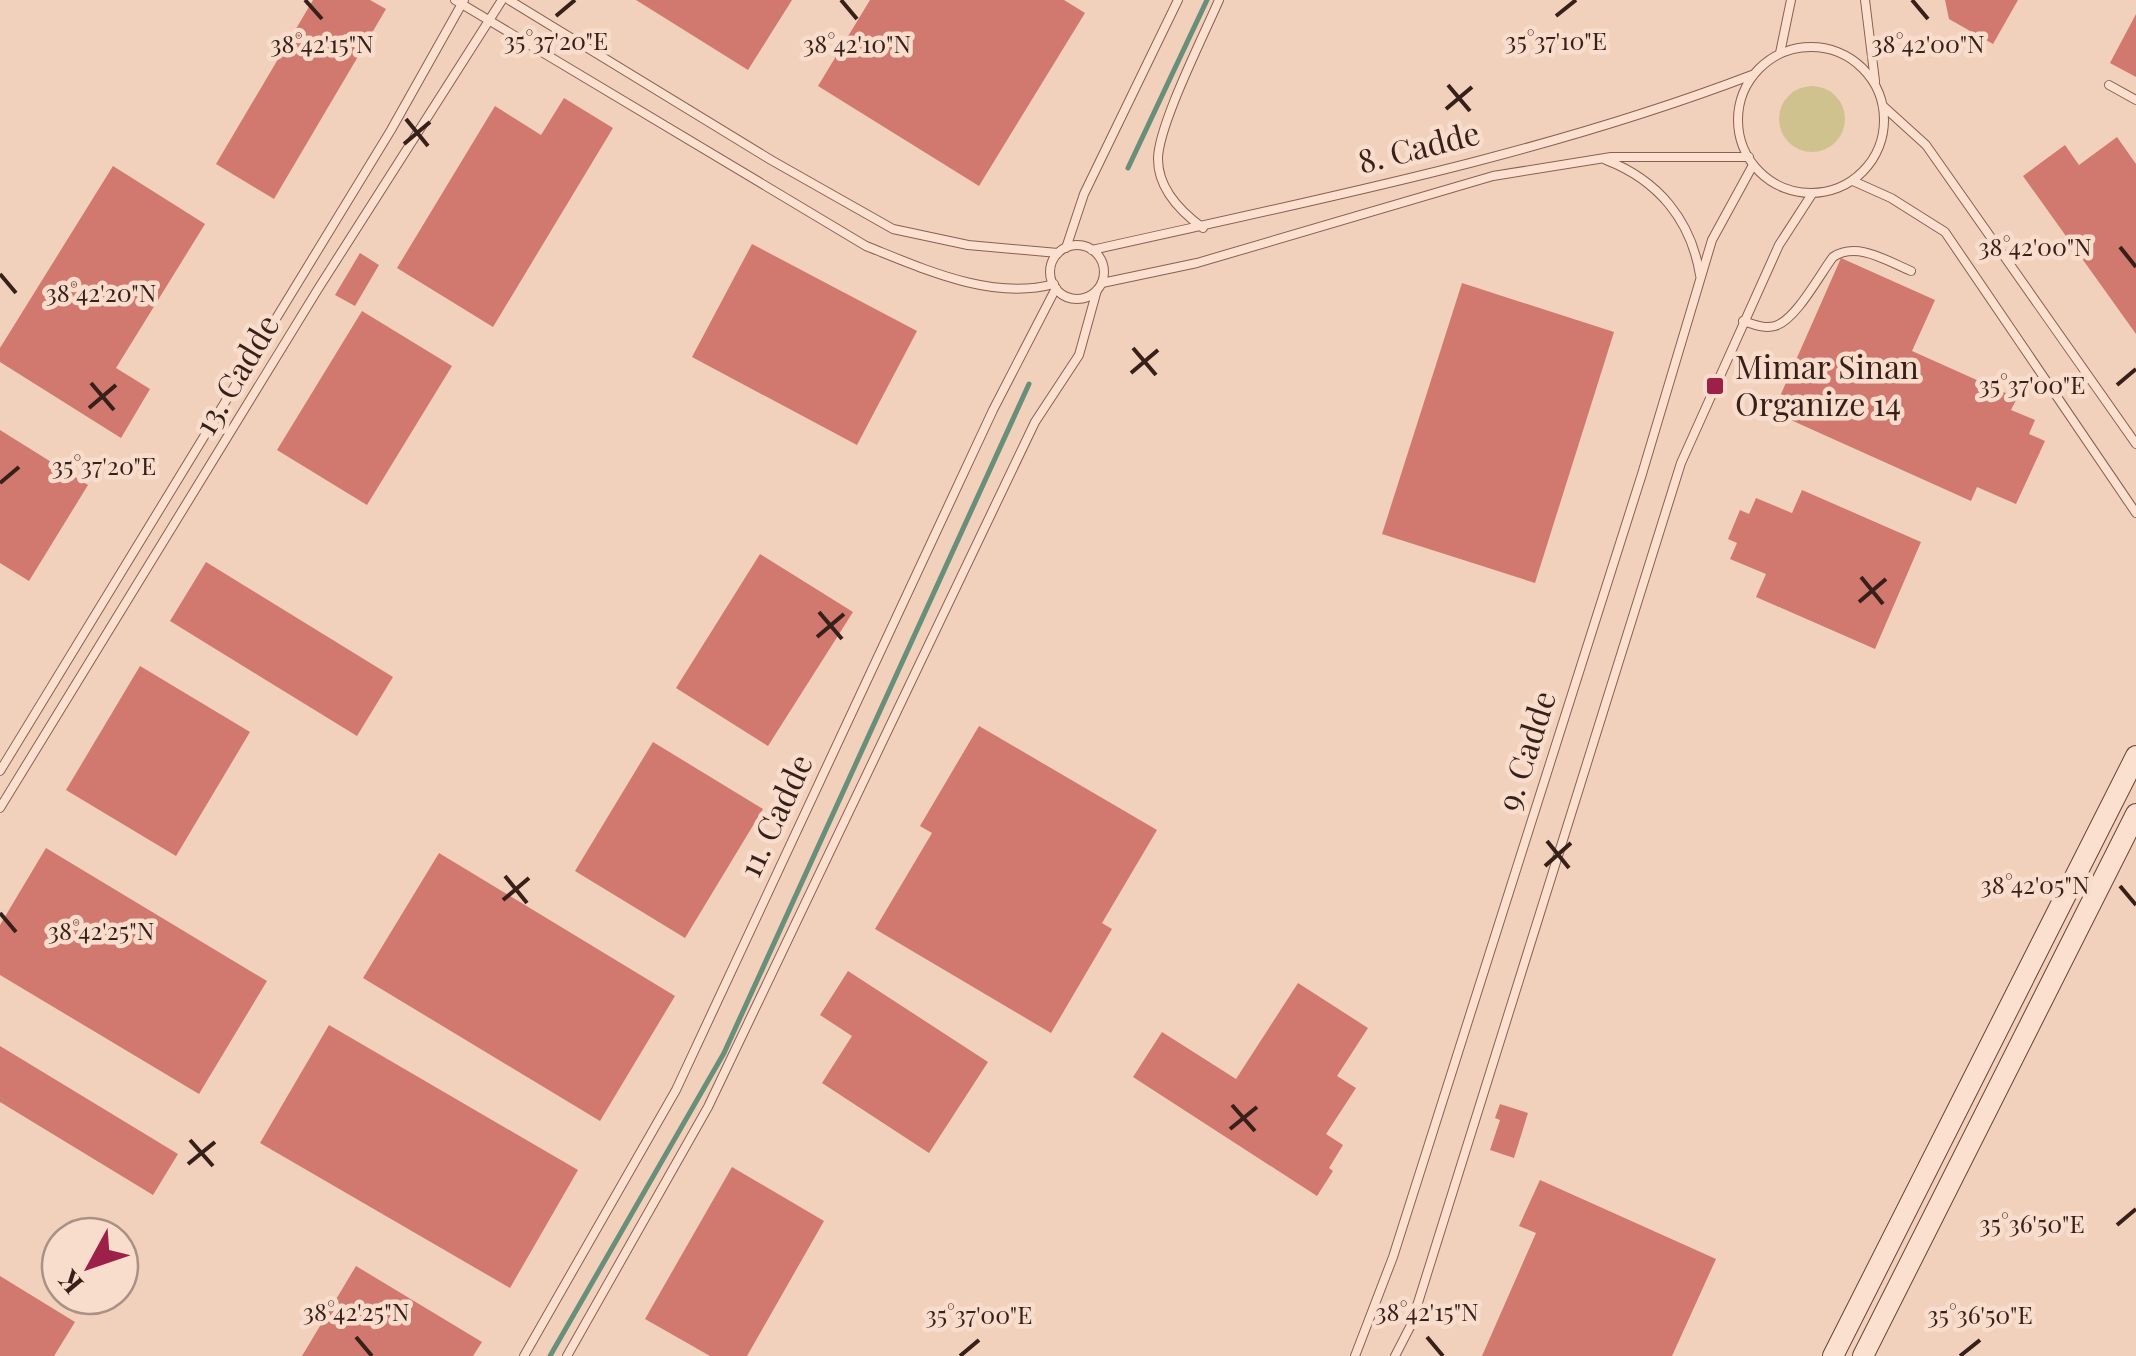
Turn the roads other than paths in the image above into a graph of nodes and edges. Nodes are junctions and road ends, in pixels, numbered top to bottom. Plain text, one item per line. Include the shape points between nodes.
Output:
1 (502, 0) edge
2 (510, 0) edge
3 (1178, 0) edge
4 (1219, 0) edge
5 (1791, 0) edge
6 (1865, 0) edge
7 (460, 1) edge
8 (490, 22) junction
9 (1780, 53) junction
10 (1752, 75) junction
11 (1876, 85) junction
12 (2108, 85) dead end
13 (2136, 100) edge
14 (1883, 106) junction
15 (1602, 159) junction
16 (1751, 161) junction
17 (1853, 181) junction
18 (1812, 194) junction
19 (1203, 228) junction
20 (1062, 250) junction
21 (1092, 250) junction
22 (1911, 271) dead end
23 (1700, 278) junction
24 (1055, 286) junction
25 (1099, 287) junction
26 (1743, 321) junction
27 (2136, 444) edge
28 (2136, 513) edge
29 (2136, 756) edge
30 (0, 771) edge
31 (0, 808) edge
32 (2136, 814) edge
33 (524, 1356) edge
34 (567, 1356) edge
35 (1355, 1356) edge
36 (1396, 1356) edge
37 (1834, 1356) edge
38 (1862, 1356) edge

1 - 8 lane, 13. Cadde
2 - 20 lane via 893,230 968,245
3 - 20 lane
4 - 19 lane via 1158,158 1170,195
5 - 9 lane
6 - 11 lane
7 - 8 lane
7 - 30 lane, 13. Cadde via 391,130
8 - 24 lane via 866,246 973,282 1029,291
8 - 31 lane, 13. Cadde via 401,155
9 - 10 lane
9 - 11 lane via 1824,47 1854,61
10 - 16 lane via 1738,120
10 - 19 lane, 8. Cadde via 1554,141
11 - 14 lane
12 - 13 lane
14 - 17 lane via 1879,148
14 - 27 lane via 1926,145
15 - 16 lane, 8. Cadde
15 - 23 lane via 1636,174 1665,198 1686,228
15 - 25 lane, 8. Cadde via 1494,176
16 - 18 lane via 1778,186
16 - 23 lane, 9. Cadde
17 - 18 lane
17 - 28 lane via 1945,232
18 - 26 lane, 9. Cadde
19 - 21 lane, 8. Cadde
20 - 21 lane
20 - 24 lane via 1050,270
21 - 25 lane via 1103,264
22 - 26 lane via 1843,250 1779,326
23 - 35 lane, 9. Cadde via 1393,1257
24 - 25 lane via 1071,298
24 - 33 lane, 11. Cadde via 676,1090
25 - 34 lane, 11. Cadde via 1079,355 1035,422 708,1107
26 - 36 lane, 9. Cadde via 1681,463
29 - 37 street
32 - 38 street

